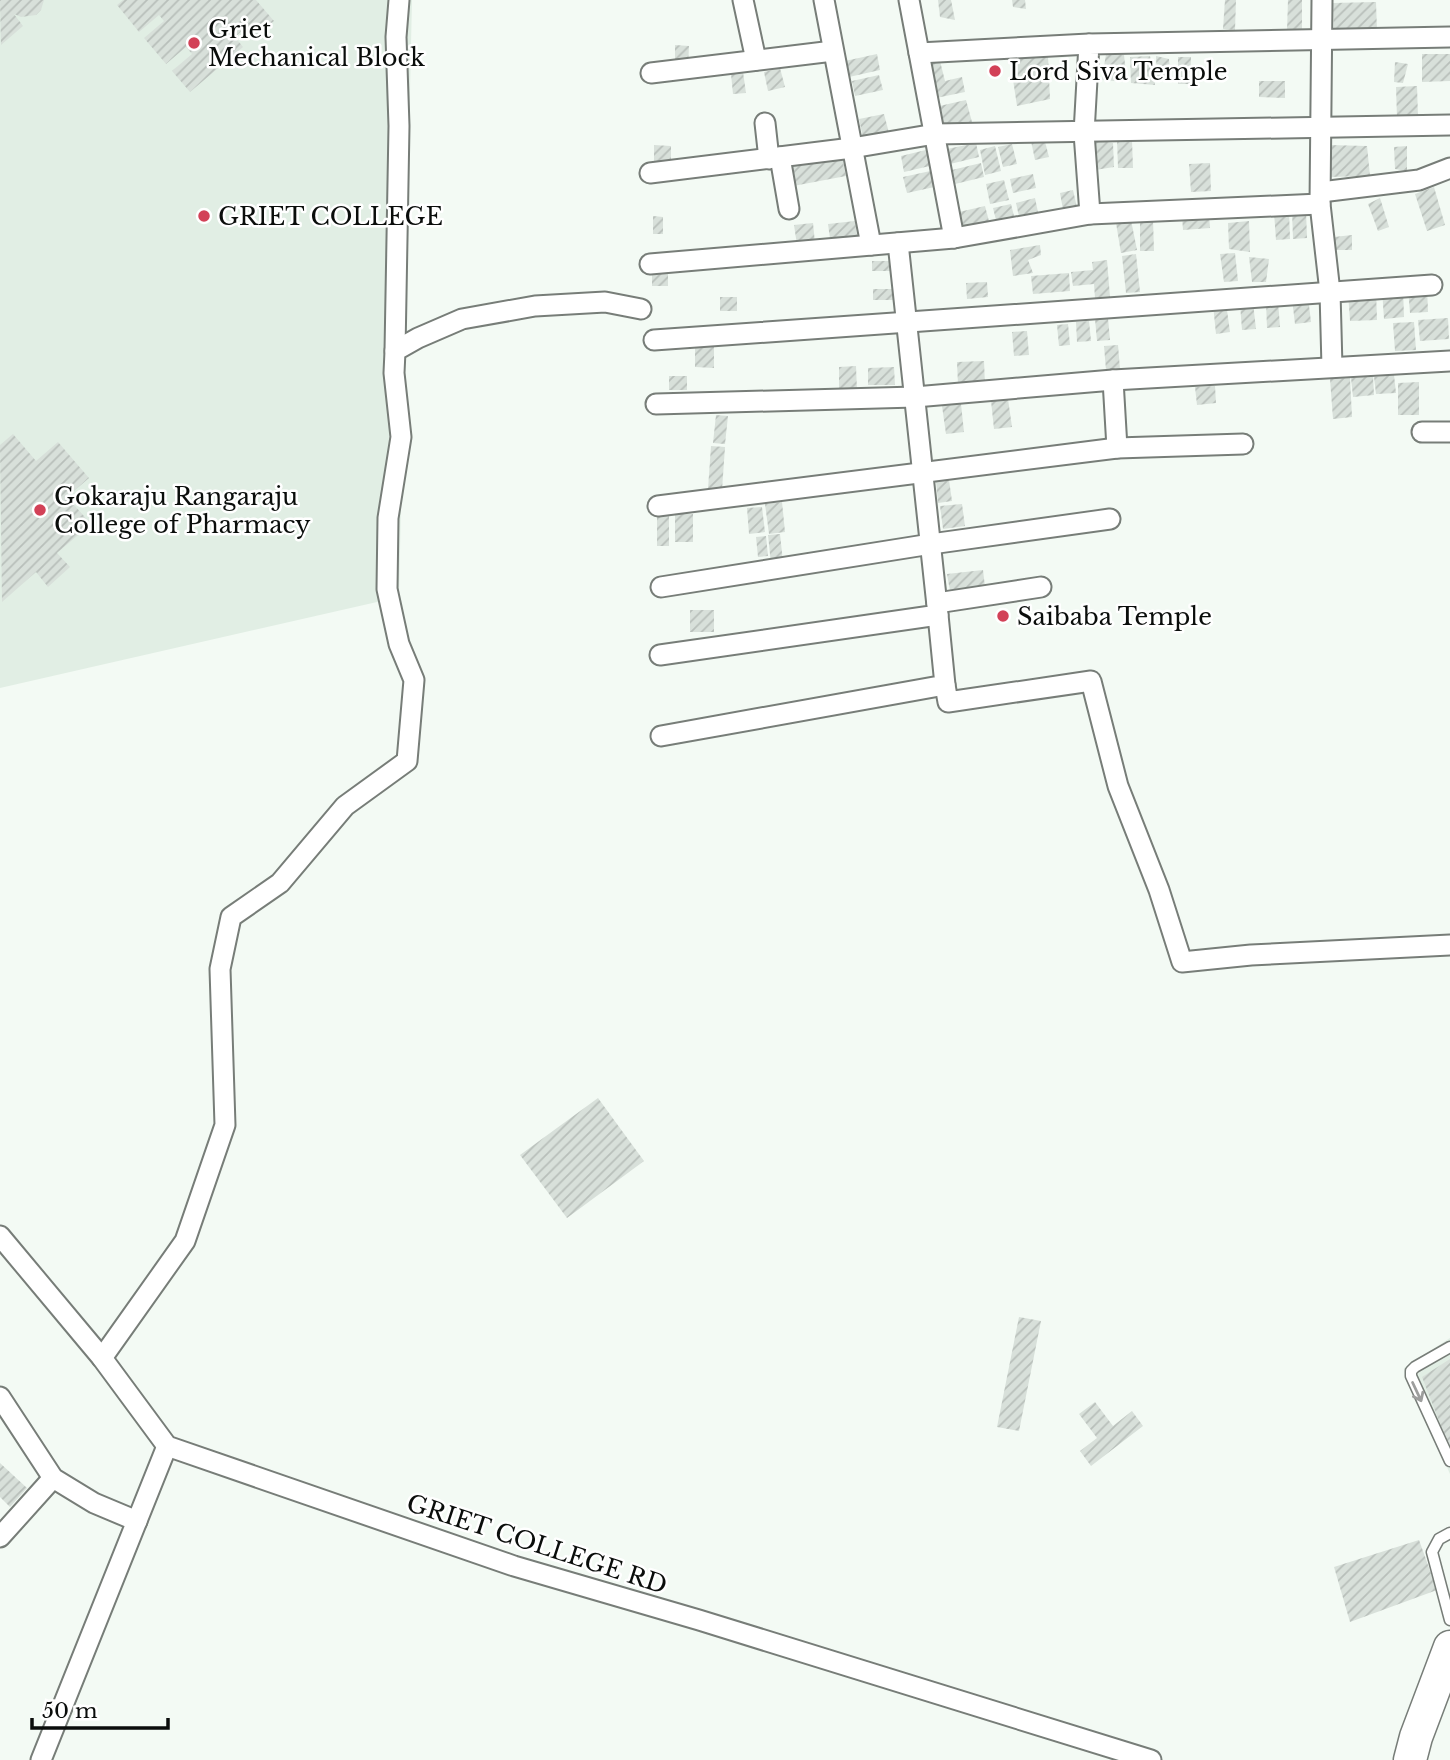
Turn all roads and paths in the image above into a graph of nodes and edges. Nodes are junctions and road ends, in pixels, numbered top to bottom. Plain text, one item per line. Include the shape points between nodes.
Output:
1 (399, 0) edge
2 (743, 0) edge
3 (824, 0) edge
4 (909, 0) edge
5 (1322, 0) edge
6 (1450, 37) edge
7 (1322, 39) junction
8 (1089, 44) junction
9 (833, 51) junction
10 (919, 53) junction
11 (756, 60) junction
12 (651, 73) dead end
13 (765, 123) dead end
14 (1450, 125) edge
15 (1321, 129) junction
16 (1084, 133) junction
17 (935, 134) junction
18 (852, 148) junction
19 (775, 158) junction
20 (1450, 168) edge
21 (650, 173) dead end
22 (1320, 197) junction
23 (789, 209) dead end
24 (1090, 214) junction
25 (954, 238) junction
26 (898, 243) junction
27 (871, 245) junction
28 (650, 264) dead end
29 (1432, 285) dead end
30 (1330, 292) junction
31 (641, 309) dead end
32 (907, 322) junction
33 (654, 340) dead end
34 (395, 351) junction
35 (1450, 361) edge
36 (1332, 367) junction
37 (1113, 380) junction
38 (915, 397) junction
39 (656, 404) dead end
40 (1422, 432) dead end
41 (1450, 432) edge
42 (1243, 444) dead end
43 (1117, 448) junction
44 (923, 472) junction
45 (658, 506) dead end
46 (1110, 519) dead end
47 (931, 544) junction
48 (661, 587) dead end
49 (1041, 587) dead end
50 (937, 609) junction
51 (660, 655) dead end
52 (945, 685) junction
53 (661, 736) dead end
54 (1450, 945) edge
55 (0, 1236) edge
56 (1450, 1346) edge
57 (102, 1358) junction
58 (0, 1397) edge
59 (167, 1446) junction
60 (1450, 1461) edge
61 (53, 1478) junction
62 (137, 1521) junction
63 (1450, 1533) edge
64 (0, 1537) edge
65 (1450, 1620) edge
66 (1450, 1647) edge
67 (1450, 1700) edge
68 (41, 1760) edge
69 (1151, 1760) edge
70 (1410, 1760) edge
71 (1430, 1760) edge

1 - 34 street
2 - 11 street
3 - 9 street
4 - 10 street
5 - 7 street
6 - 7 street
7 - 8 street
7 - 15 street
8 - 10 street
8 - 16 street
9 - 11 street
9 - 18 street
10 - 17 street
11 - 12 street
13 - 19 street
14 - 15 street
15 - 16 street
15 - 22 street
16 - 17 street
16 - 24 street
17 - 18 street
17 - 25 street
18 - 19 street
18 - 27 street
19 - 21 street
19 - 23 street
20 - 22 street via 1419,180
22 - 24 street
22 - 30 street
24 - 25 street
25 - 26 street
26 - 27 street
26 - 32 street
27 - 28 street
29 - 30 street
30 - 32 street
30 - 36 street
31 - 34 street via 604,302 535,306 462,319
32 - 33 street
32 - 38 street
34 - 57 street via 401,437 388,518 387,589 399,644 414,680 407,761 345,806 280,883 231,916 220,969 225,1125 185,1241
35 - 36 street
36 - 37 street
37 - 38 street
37 - 43 street
38 - 39 street
38 - 44 street
40 - 41 street
42 - 43 street
43 - 44 street
44 - 45 street
44 - 47 street
46 - 47 street
47 - 48 street
47 - 50 street
49 - 50 street
50 - 51 street
50 - 52 street
52 - 53 street
52 - 54 street via 948,702 1091,681 1118,786 1182,962
55 - 57 street
56 -> 60 lane via 1411,1371
57 - 59 street
58 - 61 street
59 - 62 street
59 - 69 street, GRIET COLLEGE RD via 514,1566
61 - 62 street via 94,1503
61 - 64 street
62 - 68 street
63 - 65 lane via 1439,1539 1432,1552
66 - 70 main road
67 - 71 main road

